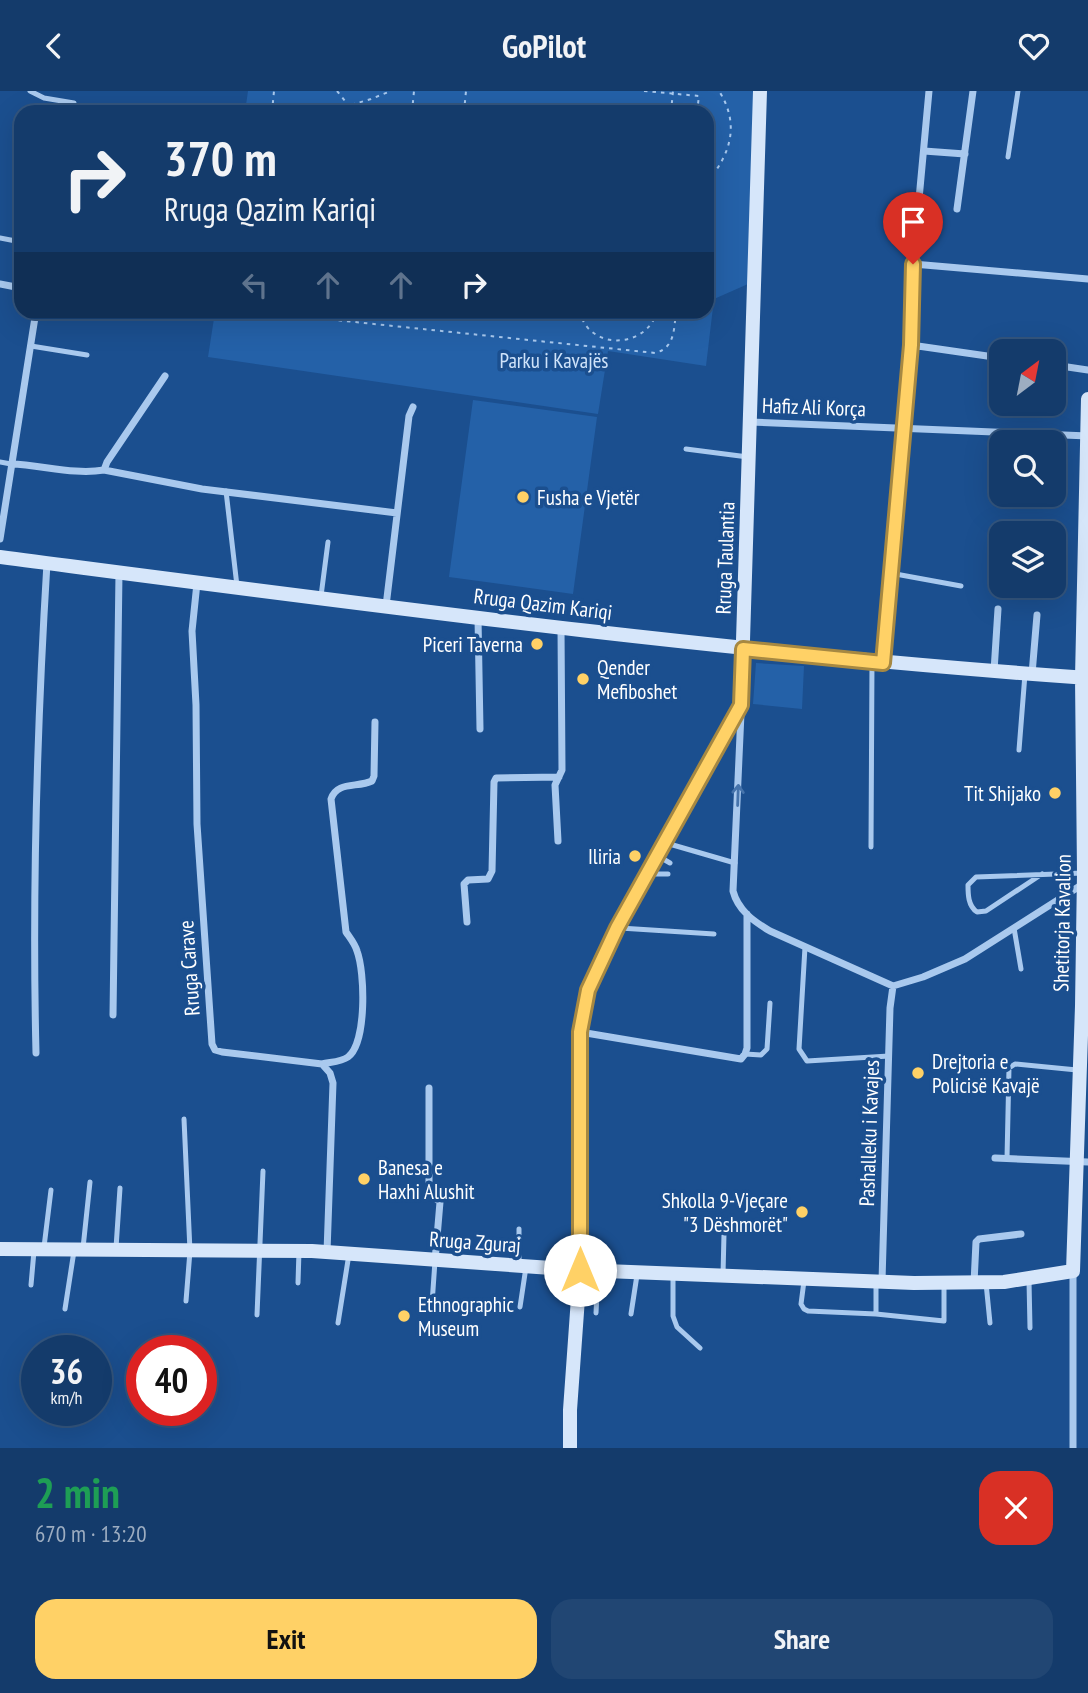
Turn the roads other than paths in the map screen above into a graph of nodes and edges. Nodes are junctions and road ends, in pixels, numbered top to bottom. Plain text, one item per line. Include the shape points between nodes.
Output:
1 (30, 91) edge
2 (760, 91) edge
3 (929, 91) edge
4 (973, 91) edge
5 (1018, 91) edge
6 (74, 105) edge
7 (924, 151) junction
8 (965, 154) junction
9 (1008, 157) dead end
10 (957, 208) dead end
11 (913, 264) junction
12 (1088, 279) edge
13 (35, 319) edge
14 (911, 345) junction
15 (31, 346) junction
16 (87, 355) dead end
17 (989, 356) edge
18 (1066, 367) edge
19 (1088, 370) edge
20 (165, 376) dead end
21 (1088, 399) edge
22 (413, 407) dead end
23 (749, 422) junction
24 (903, 428) junction
25 (1088, 435) edge
26 (686, 449) dead end
27 (748, 457) junction
28 (0, 462) edge
29 (11, 464) junction
30 (104, 470) junction
31 (226, 491) junction
32 (397, 513) junction
33 (0, 539) edge
34 (328, 543) dead end
35 (0, 557) edge
36 (47, 563) junction
37 (119, 573) junction
38 (890, 573) junction
39 (197, 583) junction
40 (961, 586) dead end
41 (238, 589) junction
42 (321, 599) junction
43 (386, 607) junction
44 (998, 609) dead end
45 (1037, 615) dead end
46 (478, 618) junction
47 (561, 628) junction
48 (743, 649) junction
49 (877, 662) junction
50 (994, 672) junction
51 (1029, 674) junction
52 (1085, 678) edge
53 (741, 705) junction
54 (375, 722) dead end
55 (480, 729) dead end
56 (1019, 750) dead end
57 (559, 777) junction
58 (558, 841) dead end
59 (871, 847) dead end
60 (665, 854) junction
61 (735, 863) junction
62 (648, 874) junction
63 (668, 874) dead end
64 (1042, 874) junction
65 (1085, 879) edge
66 (747, 914) junction
67 (467, 922) dead end
68 (617, 928) junction
69 (1014, 928) junction
70 (714, 935) dead end
71 (805, 947) junction
72 (1021, 969) dead end
73 (893, 986) junction
74 (770, 1003) dead end
75 (113, 1015) dead end
76 (1085, 1027) edge
77 (580, 1032) junction
78 (36, 1053) dead end
79 (745, 1054) junction
80 (889, 1056) junction
81 (1083, 1060) edge
82 (322, 1064) junction
83 (429, 1088) dead end
84 (184, 1119) dead end
85 (995, 1158) dead end
86 (1007, 1159) junction
87 (1083, 1162) edge
88 (263, 1171) dead end
89 (90, 1182) dead end
90 (120, 1188) dead end
91 (51, 1190) dead end
92 (519, 1229) dead end
93 (724, 1234) dead end
94 (1021, 1234) dead end
95 (0, 1249) edge
96 (39, 1251) junction
97 (78, 1251) junction
98 (116, 1251) junction
99 (190, 1251) junction
100 (261, 1251) junction
101 (299, 1251) junction
102 (327, 1252) junction
103 (349, 1254) junction
104 (435, 1261) junction
105 (522, 1266) junction
106 (580, 1270) junction
107 (598, 1270) junction
108 (1073, 1271) junction
109 (638, 1272) junction
110 (673, 1273) junction
111 (723, 1275) junction
112 (804, 1278) junction
113 (1029, 1278) junction
114 (879, 1281) junction
115 (298, 1283) dead end
116 (944, 1283) junction
117 (980, 1283) junction
118 (31, 1285) dead end
119 (186, 1301) dead end
120 (432, 1304) dead end
121 (520, 1307) dead end
122 (65, 1310) dead end
123 (596, 1313) dead end
124 (631, 1314) dead end
125 (876, 1314) junction
126 (257, 1315) dead end
127 (338, 1323) dead end
128 (990, 1324) dead end
129 (1030, 1328) dead end
130 (700, 1348) dead end
131 (570, 1448) edge
132 (1073, 1448) edge

1 - 6 lane
2 - 23 street, Rruga Taulantia
3 - 7 street
4 - 8 street
5 - 9 lane
7 - 8 street
7 - 11 street
8 - 10 street
11 - 12 street
11 - 14 street
13 - 15 street
14 - 17 street
14 - 24 street
15 - 16 lane
15 - 29 street
18 - 19 street
20 - 30 street
21 - 25 street, Shetitorja Kavalion
22 - 32 street
23 - 24 street, Hafiz Ali Korça
23 - 27 street, Rruga Taulantia
24 - 25 street, Hafiz Ali Korça
24 - 38 street
25 - 52 street, Shetitorja Kavalion
26 - 27 lane
27 - 48 street, Rruga Taulantia
28 - 29 lane
29 - 30 street
29 - 33 street
30 - 31 street
31 - 32 street
31 - 41 lane
32 - 43 street
34 - 42 lane
35 - 36 street, Rruga Qazim Kariqi
36 - 37 street, Rruga Qazim Kariqi
36 - 78 street via 33,917
37 - 39 street, Rruga Qazim Kariqi
37 - 75 street
38 - 40 lane
38 - 49 street
39 - 41 street, Rruga Qazim Kariqi
39 - 82 street, Rruga Carave via 192,631 197,824 212,1044 222,1052
41 - 42 street, Rruga Qazim Kariqi
42 - 43 street, Rruga Qazim Kariqi
43 - 46 street, Rruga Qazim Kariqi
44 - 50 street
45 - 51 street
46 - 47 street, Rruga Qazim Kariqi
46 - 55 street
47 - 48 street, Rruga Qazim Kariqi
47 - 57 street
48 - 49 street, Rruga Qazim Kariqi
48 - 53 street, Rruga Taulantia
49 - 50 street, Rruga Qazim Kariqi
49 - 59 lane
50 - 51 street, Rruga Qazim Kariqi
51 - 52 street, Rruga Qazim Kariqi
51 - 56 lane
52 - 65 street, Shetitorja Kavalion
53 - 60 street, Rruga Taulantia
61 -> 53 street
54 - 82 street via 372,781 340,787 331,799 346,932 357,950 363,1005 356,1048 340,1061
57 - 58 street via 555,785
57 - 67 street via 496,778 492,871 488,879 464,884
60 - 61 lane
60 - 62 street, Rruga Taulantia
61 - 66 street via 733,891 736,903
62 - 63 lane
62 - 68 street, Rruga Taulantia
64 - 64 lane via 986,911 972,909 968,884 976,877
64 - 65 lane
65 - 69 street
65 - 76 street, Shetitorja Kavalion
66 - 71 street
66 - 79 street
68 - 70 lane
68 - 77 street, Rruga Taulantia via 588,990
69 - 72 lane
69 - 73 street via 965,959
71 - 73 street
71 - 80 lane via 801,1055 807,1061
73 - 80 street, Pashalleku i Kavajes
74 - 79 lane via 767,1049 761,1055
76 - 81 street, Shetitorja Kavalion
77 - 79 street via 740,1059
77 - 106 street, Rruga Taulantia
80 - 114 street, Pashalleku i Kavajes
81 - 86 lane via 1009,1068
81 - 87 street, Shetitorja Kavalion
82 - 102 street via 333,1083
83 - 104 street via 429,1190 440,1202
84 - 99 lane
85 - 86 street
86 - 87 street
87 - 108 street, Shetitorja Kavalion
88 - 100 lane
89 - 97 lane
90 - 98 lane
91 - 96 lane
92 - 105 lane
93 - 111 lane
94 - 117 street via 976,1242
95 - 96 street, Rruga Zguraj
96 - 97 street, Rruga Zguraj
96 - 118 lane
97 - 98 street, Rruga Zguraj
97 - 122 lane
98 - 99 street, Rruga Zguraj
99 - 100 street, Rruga Zguraj
99 - 119 lane
100 - 101 street, Rruga Zguraj
100 - 126 lane
101 - 102 street, Rruga Zguraj
101 - 115 lane
102 - 103 street, Rruga Zguraj
103 - 104 street, Rruga Zguraj
103 - 127 lane
104 - 105 street, Rruga Zguraj
104 - 120 lane
105 - 106 street, Rruga Zguraj
105 - 121 lane
106 - 107 street, Rruga Zguraj
106 - 131 street, Rruga Taulantia
107 - 109 street, Rruga Zguraj
107 - 123 lane
108 - 113 street, Rruga Zguraj
108 - 132 street, Shetitorja Kavalion
109 - 110 street, Rruga Zguraj
109 - 124 lane
110 - 111 street, Rruga Zguraj
110 - 130 lane via 673,1316 677,1327
111 - 112 street, Rruga Zguraj
112 - 114 street, Rruga Zguraj
112 - 125 lane via 804,1309
113 - 117 street, Rruga Zguraj
113 - 129 lane
114 - 116 street, Rruga Zguraj
114 - 125 lane
116 - 117 street, Rruga Zguraj
116 - 125 lane via 944,1321
117 - 128 lane

